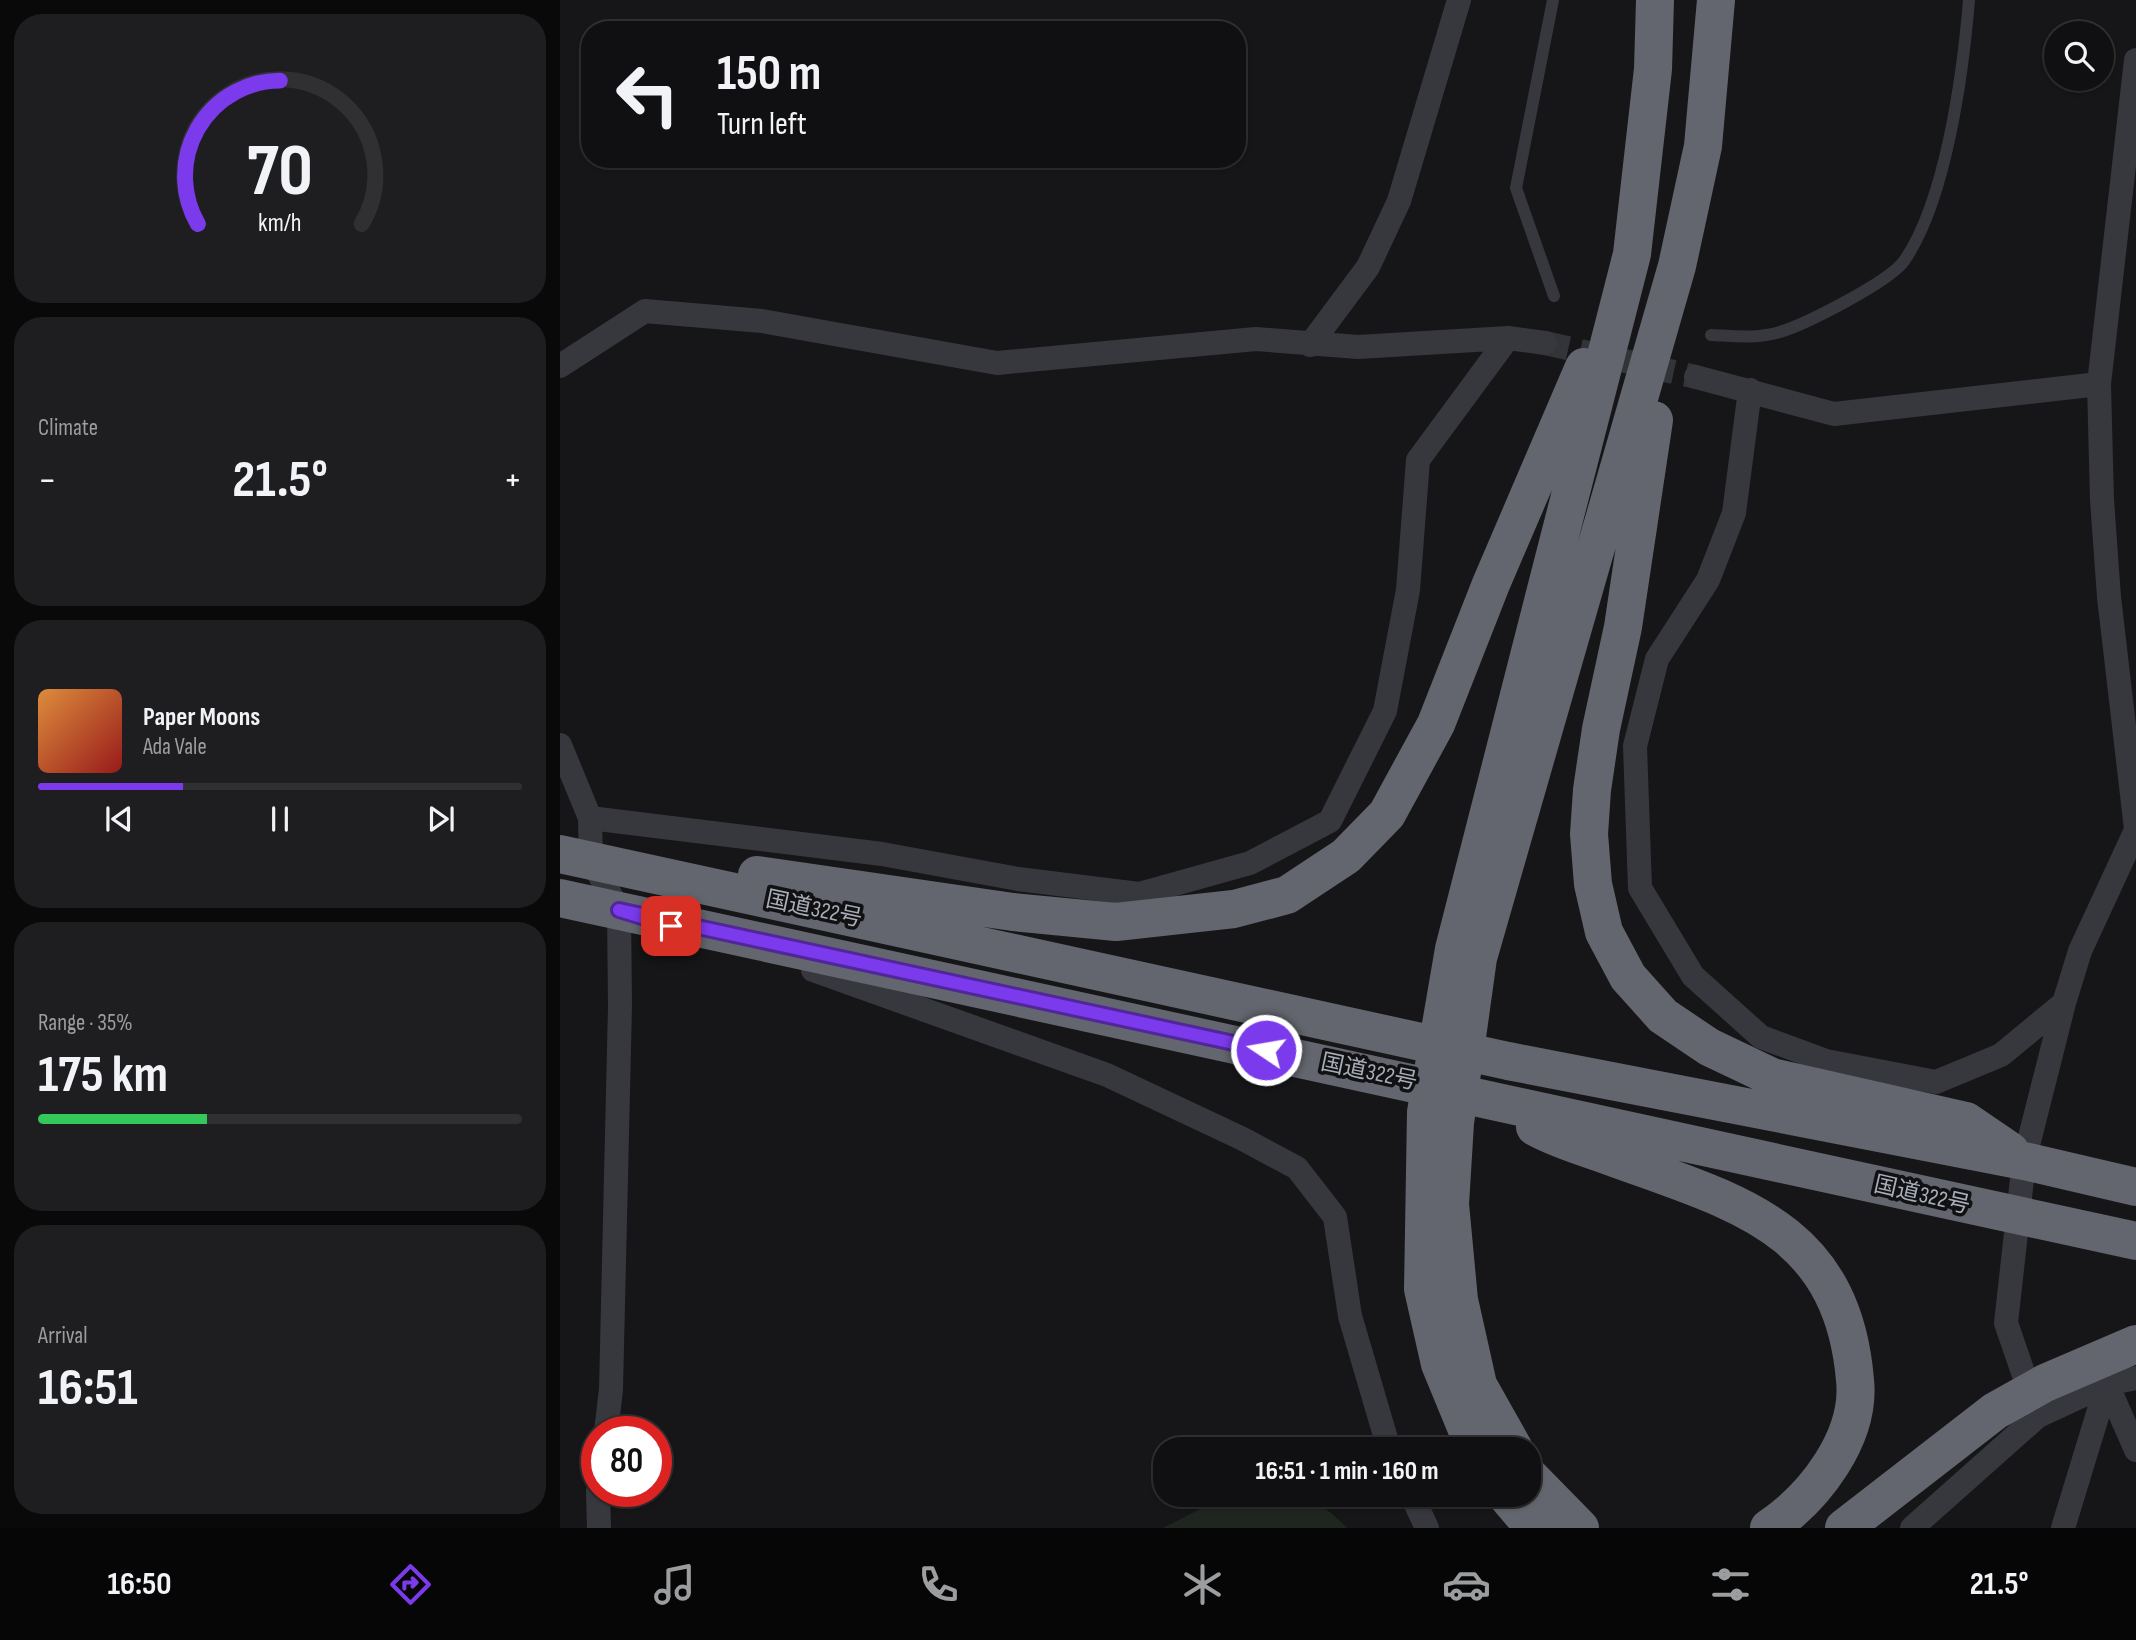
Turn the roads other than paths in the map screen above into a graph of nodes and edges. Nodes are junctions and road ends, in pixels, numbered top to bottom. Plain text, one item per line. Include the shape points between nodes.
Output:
1 (1459, 0) edge
2 (1553, 0) edge
3 (1655, 0) edge
4 (1716, 0) edge
5 (1969, 0) edge
6 (2136, 60) edge
7 (1632, 254) junction
8 (1677, 265) junction
9 (1554, 296) dead end
10 (1711, 335) dead end
11 (1508, 338) junction
12 (1545, 343) tunnel mouth
13 (1310, 345) junction
14 (560, 366) edge
15 (1696, 377) tunnel mouth
16 (2099, 384) junction
17 (1750, 390) junction
18 (560, 745) edge
19 (590, 818) junction
20 (2136, 830) edge
21 (575, 857) edge
22 (560, 898) edge
23 (619, 910) junction
24 (1466, 953) junction
25 (2064, 1003) junction
26 (1481, 1097) junction
27 (2024, 1161) junction
28 (2136, 1187) edge
29 (1438, 1206) junction
30 (2017, 1216) junction
31 (2136, 1241) edge
32 (2134, 1356) edge
33 (2107, 1384) junction
34 (608, 1416) edge
35 (2038, 1416) junction
36 (1386, 1437) edge
37 (1470, 1437) edge
38 (1507, 1437) edge
39 (2136, 1450) edge
40 (1541, 1488) edge
41 (598, 1507) edge
42 (1417, 1507) edge
43 (1516, 1507) edge
44 (598, 1528) edge
45 (1427, 1528) edge
46 (1534, 1528) edge
47 (1580, 1528) edge
48 (1769, 1528) edge
49 (1844, 1528) edge
50 (1912, 1528) edge
51 (2063, 1528) edge

1 - 13 street via 1399,201 1368,267
2 - 9 lane via 1516,188
3 - 7 highway via 1653,69
4 - 8 highway via 1703,146
5 - 10 lane via 1959,89 1940,171 1924,227 1902,264 1840,305 1780,332 1749,337
6 - 16 street
7 - 21 highway via 1436,724 1387,814 1346,856 1287,895 1234,909 1116,922 1013,912 804,879
7 - 24 highway
8 - 24 highway
8 - 27 highway via 1623,628 1592,790 1593,884 1604,932 1628,977 1663,1016 1709,1047 1772,1077 1966,1121
11 - 12 street
11 - 13 street via 1357,347
11 - 19 street via 1418,460 1408,590 1385,711 1330,821 1296,839 1250,863 1139,894 1018,879 882,854
13 - 14 street via 1256,339 997,363 762,321 645,311
15 - 17 street
16 - 17 street via 1834,414
16 - 20 street via 2109,597
17 - 25 street via 1734,513 1708,580 1657,659 1635,746 1640,888 1693,976 1761,1037 1826,1061 1936,1082 2001,1055
18 - 19 street
19 - 21 street
20 - 25 street via 2080,951
21 - 23 street
21 - 27 highway, 国道322号 via 1508,1061
22 - 23 highway, 国道322号
23 - 26 highway, 国道322号
23 - 34 street
23 - 36 street via 854,983 1107,1075 1297,1168 1335,1217 1350,1315
24 - 29 highway via 1455,1123
25 - 27 street
26 - 30 highway, 国道322号
26 - 48 highway via 1549,1134 1760,1216 1806,1252 1839,1300 1853,1348 1857,1403 1844,1443 1814,1486
27 - 28 highway, 国道322号
27 - 30 street
29 - 37 highway via 1423,1289 1440,1364
29 - 38 highway via 1478,1385
30 - 31 highway, 国道322号
30 - 35 street via 2006,1323
32 - 33 street
32 - 49 highway via 2045,1383 1995,1411
33 - 35 street
33 - 39 street
33 - 51 street
35 - 50 street
40 - 47 highway
41 - 44 street
42 - 45 street
43 - 46 highway

